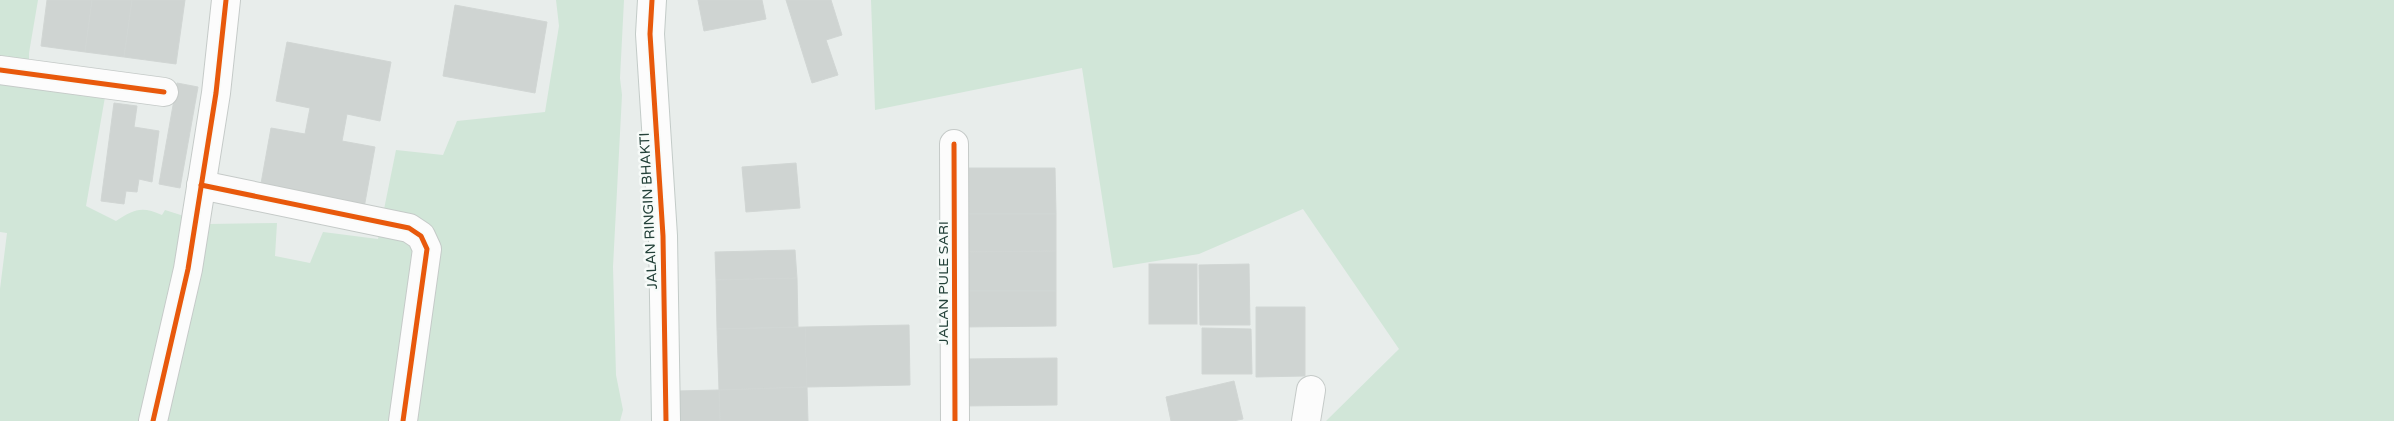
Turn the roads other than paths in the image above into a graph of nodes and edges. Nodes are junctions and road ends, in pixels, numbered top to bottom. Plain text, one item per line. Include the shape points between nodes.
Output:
1 (226, 0) edge
2 (652, 0) edge
3 (0, 70) edge
4 (164, 92) dead end
5 (954, 144) dead end
6 (201, 185) junction
7 (1311, 390) dead end
8 (153, 421) edge
9 (403, 421) edge
10 (666, 421) edge
11 (956, 421) edge
12 (1306, 421) edge

1 - 6 street via 216,93
2 - 10 street, JALAN RINGIN BHAKTI via 650,34 663,236
3 - 4 street
5 - 11 street, JALAN PULE SARI
6 - 8 street via 188,269
6 - 9 street via 409,228 421,236 427,249
7 - 12 street

